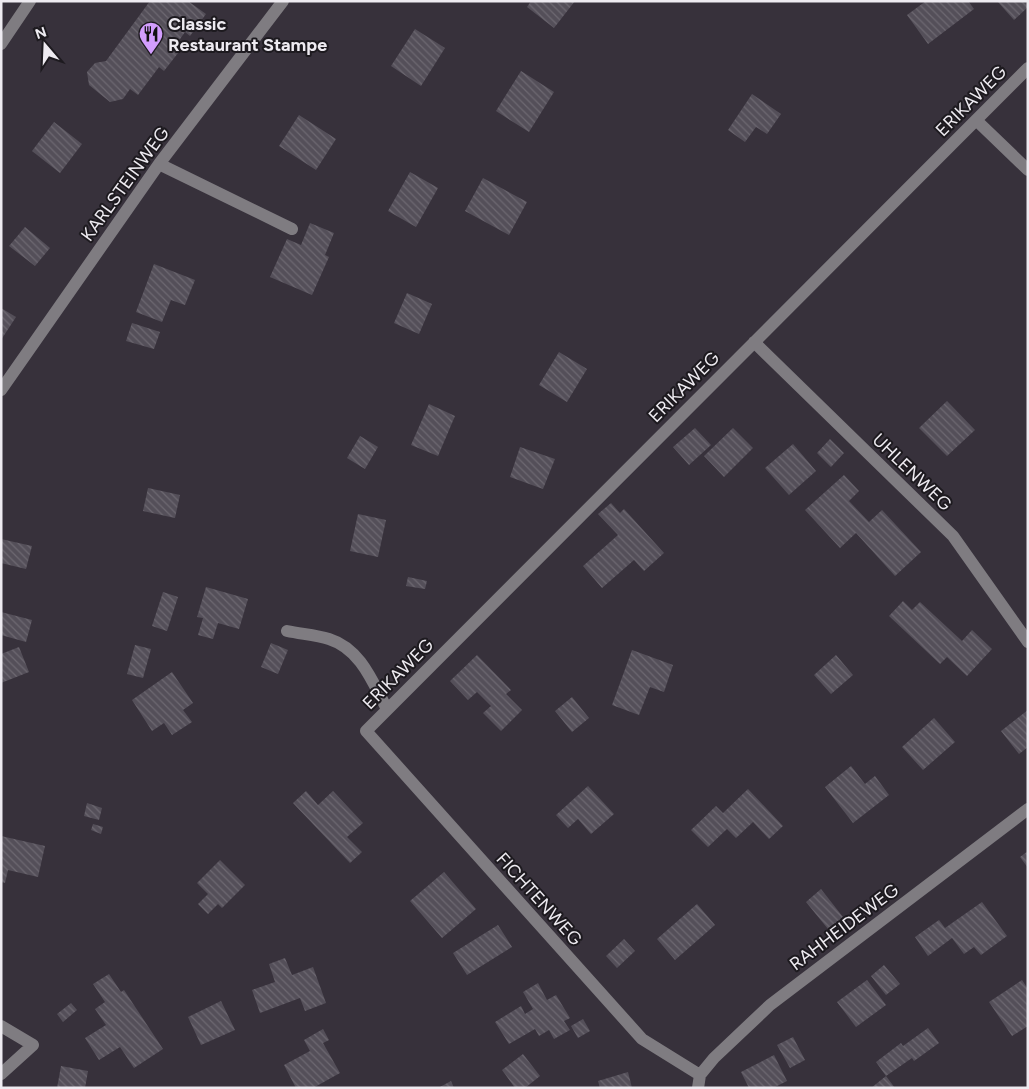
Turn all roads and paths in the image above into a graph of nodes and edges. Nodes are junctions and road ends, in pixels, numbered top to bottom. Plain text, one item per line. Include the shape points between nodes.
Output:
1 (30, 1) edge
2 (282, 1) edge
3 (1, 44) edge
4 (1028, 68) edge
5 (976, 120) junction
6 (159, 164) junction
7 (1028, 170) edge
8 (292, 229) dead end
9 (754, 342) junction
10 (1, 390) edge
11 (287, 631) dead end
12 (1028, 642) edge
13 (387, 709) junction
14 (366, 730) joint
15 (1028, 809) edge
16 (1, 1026) edge
17 (1, 1074) edge
18 (700, 1074) junction
19 (698, 1088) edge

1 - 3 street
2 - 6 street, KARLSTEINWEG
4 - 5 street, ERIKAWEG
5 - 7 street
5 - 9 street, ERIKAWEG
6 - 8 street
6 - 10 street, KARLSTEINWEG
9 - 12 street, UHLENWEG via 952,536
9 - 13 street, ERIKAWEG
11 - 13 street via 330,640 346,648 360,660
13 - 14 street, ERIKAWEG
14 - 18 street, FICHTENWEG via 642,1039
15 - 18 street, RAHHEIDEWEG via 770,1005
16 - 17 street via 33,1045
18 - 19 street

